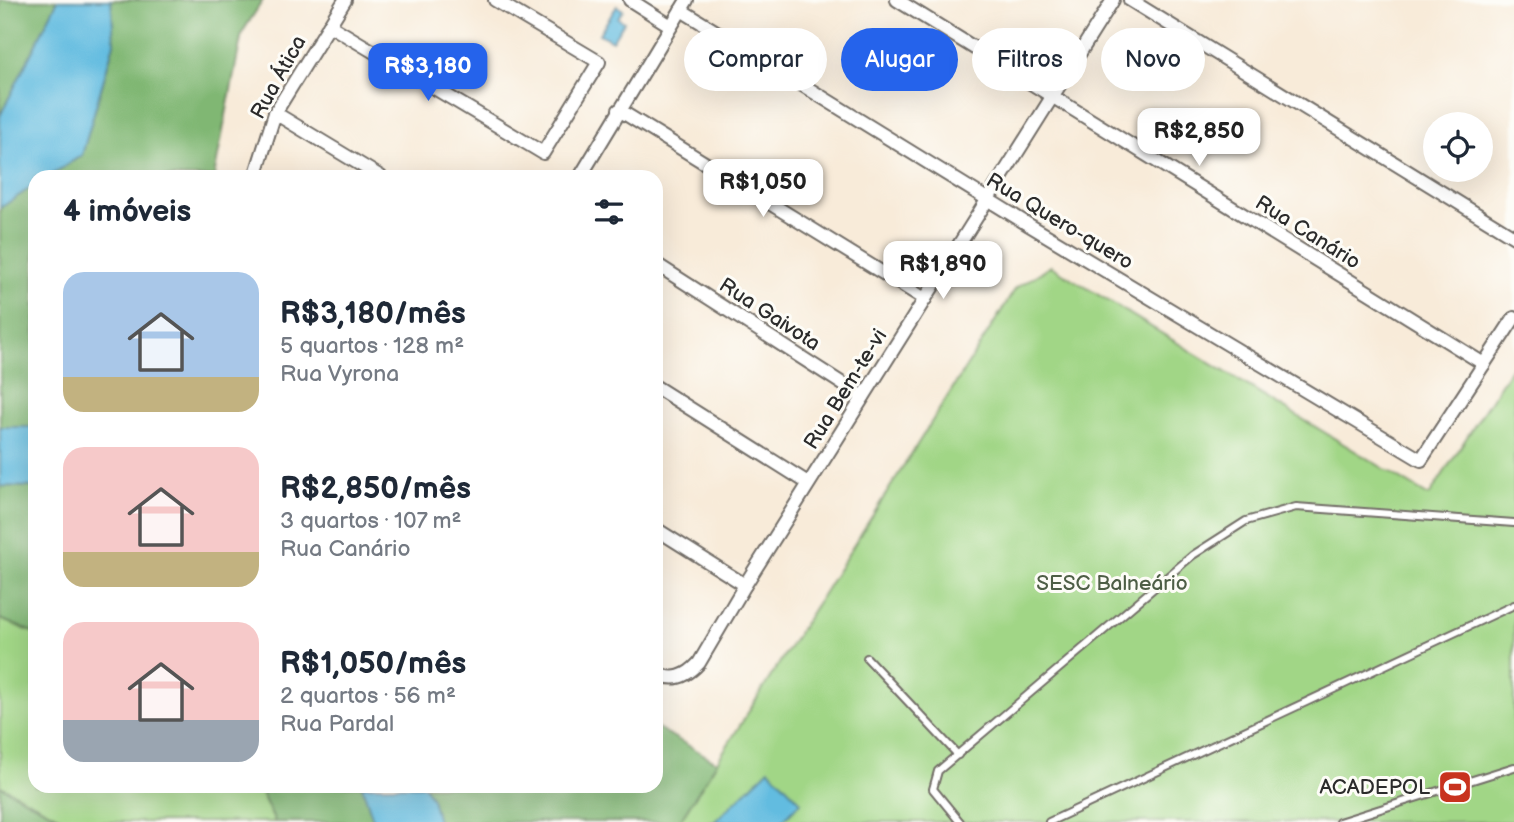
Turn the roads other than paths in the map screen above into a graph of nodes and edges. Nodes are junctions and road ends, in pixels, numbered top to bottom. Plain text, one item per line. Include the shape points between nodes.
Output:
1 (345, 0) edge
2 (495, 0) edge
3 (630, 0) edge
4 (645, 0) edge
5 (897, 0) edge
6 (1112, 0) edge
7 (1130, 0) edge
8 (680, 8) edge
9 (329, 25) junction
10 (1052, 96) junction
11 (619, 110) junction
12 (275, 113) junction
13 (257, 170) edge
14 (370, 170) edge
15 (584, 170) edge
16 (988, 200) junction
17 (1514, 237) edge
18 (663, 268) edge
19 (925, 299) junction
20 (1514, 318) edge
21 (1484, 364) junction
22 (663, 391) edge
23 (863, 397) junction
24 (808, 483) junction
25 (1514, 523) edge
26 (663, 533) edge
27 (744, 585) junction
28 (1514, 605) edge
29 (867, 658) dead end
30 (663, 676) edge
31 (958, 755) junction
32 (1514, 767) edge
33 (960, 822) edge
34 (1049, 822) edge
35 (1339, 822) edge

1 - 9 street, Rua Ática
2 - 9 street via 598,62 543,153
3 - 8 street
4 - 8 street
5 - 10 street, Rua Canário
6 - 10 street, Rua Bem-te-vi
7 - 17 street
8 - 11 street
8 - 16 street, Rua Quero-quero
9 - 12 street, Rua Ática
10 - 16 street, Rua Bem-te-vi
10 - 21 street, Rua Canário
11 - 15 street
11 - 19 street
12 - 13 street, Rua Ática
12 - 14 street
16 - 19 street, Rua Bem-te-vi
16 - 21 street, Rua Quero-quero via 1421,460
18 - 23 street, Rua Gaivota
19 - 23 street, Rua Bem-te-vi
20 - 21 street
22 - 24 street
23 - 24 street, Rua Bem-te-vi
24 - 27 street, Rua Bem-te-vi
25 - 31 lane via 1296,507 1245,521 1193,555
26 - 27 street
27 - 30 street, Rua Bem-te-vi via 699,663 678,678
28 - 34 lane
29 - 31 lane
31 - 33 lane via 939,771 933,789
32 - 35 lane

